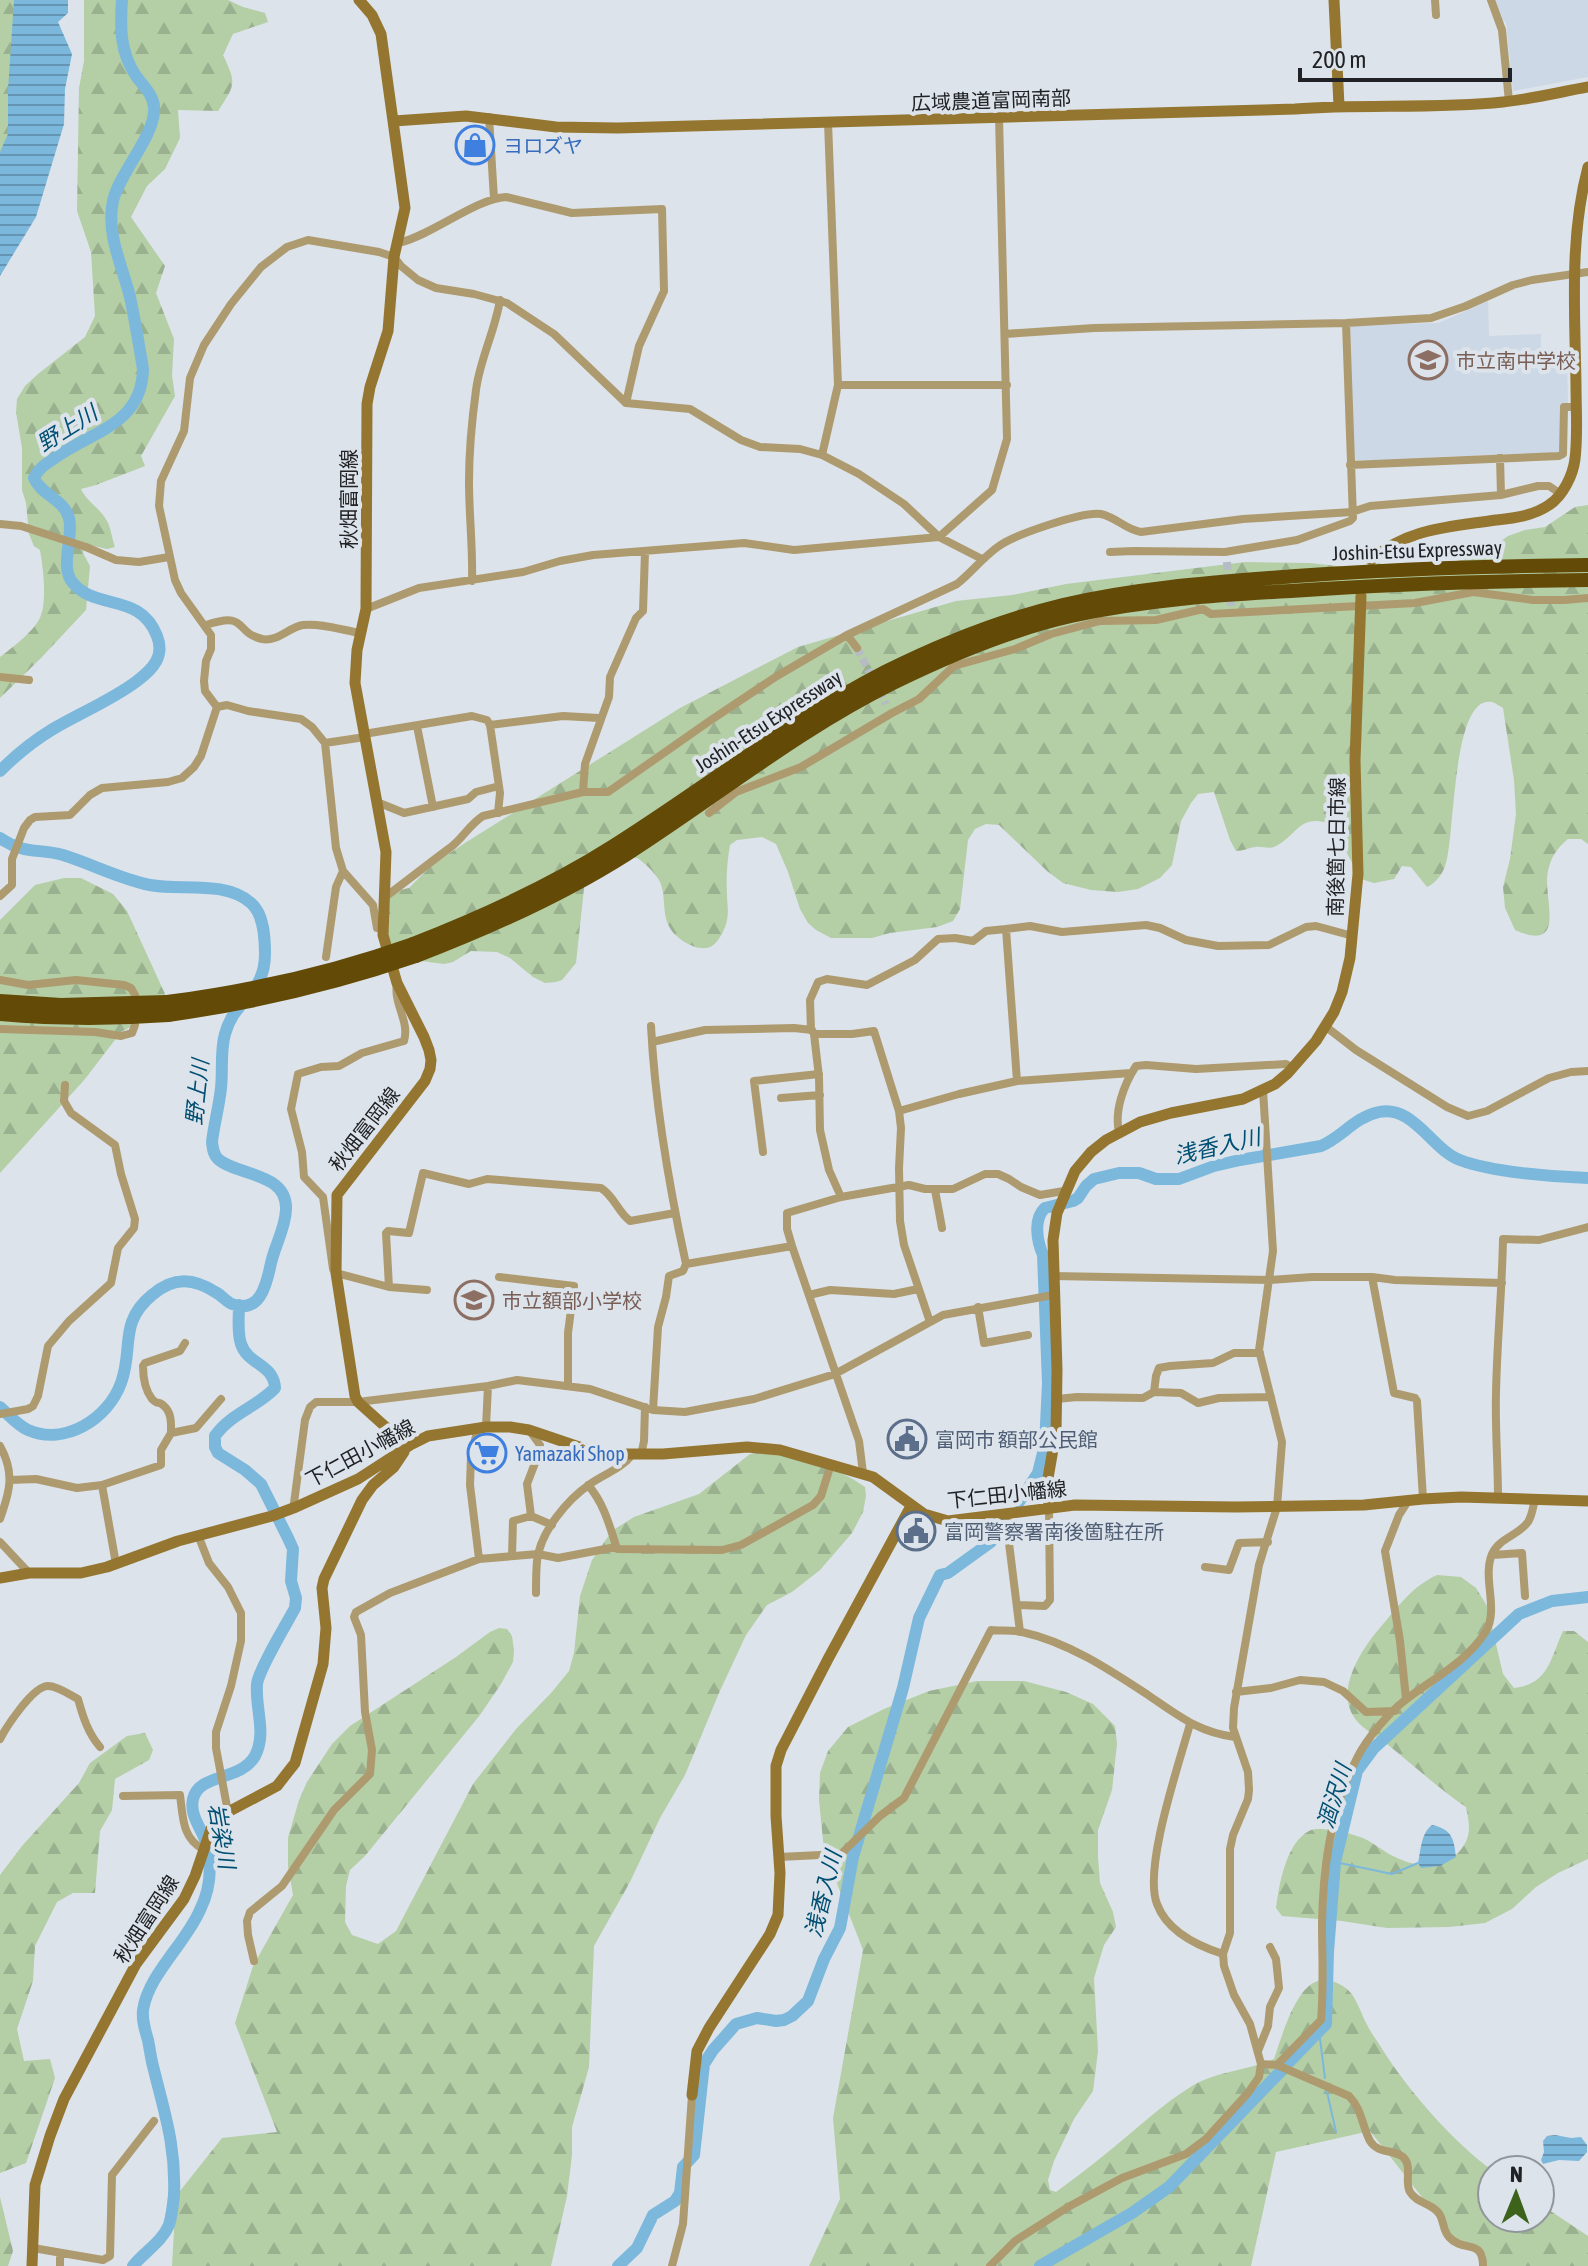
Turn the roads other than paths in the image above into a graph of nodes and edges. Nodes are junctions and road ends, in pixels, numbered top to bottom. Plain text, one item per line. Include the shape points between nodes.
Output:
1 (359, 0) edge
2 (372, 0) edge
3 (1334, 0) edge
4 (1435, 0) edge
5 (1491, 0) edge
6 (372, 15) junction
7 (1436, 15) dead end
8 (1588, 87) edge
9 (1509, 101) junction
10 (1339, 106) junction
11 (489, 117) junction
12 (999, 117) junction
13 (394, 121) junction
14 (828, 122) junction
15 (1588, 167) edge
16 (494, 199) junction
17 (399, 243) junction
18 (394, 257) junction
19 (1588, 272) edge
20 (1575, 274) junction
21 (500, 300) junction
22 (1346, 323) junction
23 (1005, 334) junction
24 (838, 385) junction
25 (1007, 385) junction
26 (626, 403) junction
27 (1576, 407) junction
28 (822, 455) junction
29 (1500, 458) junction
30 (1350, 465) junction
31 (1561, 494) junction
32 (1501, 495) junction
33 (1352, 512) junction
34 (0, 524) edge
35 (939, 537) junction
36 (645, 552) junction
37 (1110, 552) dead end
38 (169, 557) junction
39 (982, 559) junction
40 (1371, 560) dead end
41 (1588, 565) edge
42 (1588, 580) edge
43 (472, 581) junction
44 (1588, 598) edge
45 (1361, 601) junction
46 (366, 609) junction
47 (206, 625) junction
48 (360, 633) junction
49 (847, 635) junction
50 (857, 648) tunnel mouth
51 (0, 677) edge
52 (29, 680) dead end
53 (886, 704) tunnel mouth
54 (217, 707) junction
55 (892, 713) junction
56 (599, 718) junction
57 (490, 725) junction
58 (417, 726) junction
59 (364, 736) junction
60 (325, 743) junction
61 (499, 786) junction
62 (583, 792) junction
63 (377, 802) junction
64 (433, 807) junction
65 (498, 813) junction
66 (709, 813) dead end
67 (343, 871) junction
68 (0, 896) edge
69 (385, 897) junction
70 (383, 928) junction
71 (1006, 929) junction
72 (1353, 936) junction
73 (414, 950) junction
74 (326, 957) dead end
75 (0, 980) edge
76 (397, 983) junction
77 (135, 995) dead end
78 (0, 1001) edge
79 (167, 1008) junction
80 (0, 1014) edge
81 (135, 1025) dead end
82 (651, 1026) dead end
83 (1325, 1026) junction
84 (0, 1029) edge
85 (813, 1032) junction
86 (652, 1042) junction
87 (1293, 1068) junction
88 (1588, 1071) edge
89 (1131, 1073) junction
90 (819, 1074) junction
91 (1017, 1081) junction
92 (65, 1085) dead end
93 (1263, 1090) junction
94 (820, 1095) junction
95 (781, 1098) dead end
96 (899, 1111) junction
97 (1119, 1132) junction
98 (763, 1152) dead end
99 (900, 1187) junction
100 (935, 1190) junction
101 (1064, 1194) junction
102 (841, 1197) junction
103 (675, 1213) junction
104 (1588, 1227) edge
105 (942, 1228) dead end
106 (792, 1246) junction
107 (686, 1264) junction
108 (336, 1273) junction
109 (1053, 1276) junction
110 (499, 1277) dead end
111 (1372, 1277) junction
112 (1270, 1280) junction
113 (1502, 1283) junction
114 (389, 1287) junction
115 (918, 1289) junction
116 (427, 1290) dead end
117 (809, 1295) junction
118 (1045, 1296) junction
119 (978, 1307) junction
120 (930, 1322) junction
121 (1028, 1335) dead end
122 (185, 1343) dead end
123 (1260, 1353) junction
124 (835, 1374) junction
125 (568, 1385) junction
126 (488, 1386) junction
127 (1154, 1392) junction
128 (1271, 1397) junction
129 (221, 1399) dead end
130 (1057, 1399) junction
131 (358, 1402) junction
132 (649, 1408) junction
133 (0, 1414) edge
134 (482, 1428) junction
135 (529, 1430) junction
136 (171, 1433) junction
137 (0, 1446) edge
138 (405, 1448) junction
139 (636, 1455) junction
140 (831, 1464) junction
141 (863, 1473) junction
142 (10, 1480) junction
143 (102, 1485) junction
144 (588, 1485) junction
145 (1498, 1498) junction
146 (1423, 1499) junction
147 (1535, 1499) junction
148 (1408, 1501) junction
149 (1588, 1501) edge
150 (911, 1506) junction
151 (1277, 1507) junction
152 (292, 1509) junction
153 (1049, 1509) junction
154 (1009, 1514) junction
155 (531, 1516) junction
156 (0, 1519) edge
157 (552, 1525) junction
158 (198, 1535) junction
159 (0, 1542) edge
160 (1268, 1542) junction
161 (616, 1547) junction
162 (538, 1554) junction
163 (1492, 1555) junction
164 (512, 1556) junction
165 (479, 1559) junction
166 (116, 1564) junction
167 (1205, 1567) dead end
168 (29, 1573) junction
169 (0, 1578) edge
170 (536, 1593) dead end
171 (1525, 1596) dead end
172 (1018, 1605) junction
173 (1020, 1632) junction
174 (1236, 1692) junction
175 (1406, 1699) junction
176 (1395, 1711) junction
177 (1190, 1724) junction
178 (1235, 1737) junction
179 (0, 1739) edge
180 (100, 1747) dead end
181 (123, 1796) dead end
182 (228, 1812) junction
183 (203, 1849) junction
184 (779, 1857) junction
185 (1270, 1947) dead end
186 (1223, 1954) junction
187 (254, 1961) dead end
188 (1258, 2051) junction
189 (1261, 2064) junction
190 (1277, 2065) junction
191 (692, 2095) joint
192 (154, 2121) dead end
193 (33, 2248) junction
194 (60, 2253) junction
195 (32, 2266) edge
196 (60, 2266) edge
197 (672, 2266) edge
198 (990, 2266) edge
199 (1483, 2266) edge

1 - 6 main road, 秋畑富岡線
2 - 6 street
3 - 10 main road
4 - 7 street
5 - 9 street via 1502,30
6 - 13 main road, 秋畑富岡線 via 381,34
8 - 9 main road, 広域農道富岡南部
9 - 10 main road, 広域農道富岡南部
10 - 12 main road, 広域農道富岡南部
11 - 13 main road, 広域農道富岡南部
11 - 14 main road, 広域農道富岡南部 via 581,128
11 - 16 street
12 - 14 main road, 広域農道富岡南部
12 - 23 street
13 - 17 main road, 秋畑富岡線 via 405,208
14 - 24 street
15 - 20 main road
16 - 17 street
16 - 26 street via 506,197 572,213 662,209 664,291 639,346
17 - 18 main road, 秋畑富岡線
18 - 21 street via 418,280 436,288
18 - 38 street via 299,242 261,267 231,304 190,378 184,431 161,481 159,506
18 - 46 main road, 秋畑富岡線 via 388,331 367,404
19 - 20 street
20 - 22 street via 1513,285 1444,316
20 - 27 main road
21 - 26 street via 554,334
21 - 43 street via 476,391 468,481
22 - 23 street
22 - 30 street
23 - 25 street
24 - 25 street
24 - 28 street
25 - 35 street via 1007,439 992,490
26 - 28 street via 690,409 760,447
27 - 29 street via 1564,407 1563,454
27 - 31 main road via 1575,460
28 - 35 street via 895,497
29 - 30 street
29 - 32 street
30 - 33 street
31 - 32 street via 1538,486
31 - 40 main road via 1522,516 1403,537
32 - 33 street
33 - 37 street via 1350,521 1297,540 1226,557
33 - 39 street via 1141,532 1101,514 1089,515 1016,537
34 - 38 street via 28,528 116,560
35 - 36 street via 794,550 744,543
35 - 39 street
36 - 43 street via 593,555
36 - 56 street via 643,611 610,677 609,697
38 - 47 street via 181,593
39 - 49 street via 957,584
41 - 73 highway, Joshin-Etsu Expressway via 1268,578 1108,596 1023,616 930,651 853,690 574,870
42 - 73 highway, Joshin-Etsu Expressway via 1440,582 1215,596 1109,609 1028,628 936,663 848,707 580,881 501,921
43 - 46 street via 419,588
44 - 45 street via 1533,600 1473,592 1415,603
45 - 55 street via 1211,614 1203,609 1156,620 1100,621 954,666 919,699
45 - 72 main road, 南後箇七日市線
46 - 48 main road, 秋畑富岡線
47 - 48 street via 229,619 264,639 303,625
47 - 54 street via 211,649 205,691
48 - 59 main road, 秋畑富岡線 via 354,669
49 - 50 street
49 - 62 street via 777,676 608,792
51 - 52 street
53 - 55 street
54 - 60 street via 301,719
54 - 68 street via 201,756 182,778 102,788 70,815 35,817 24,828 12,859 13,882
55 - 66 street via 801,767 736,792
56 - 57 street via 563,716
56 - 62 street
57 - 58 street via 472,716
57 - 61 street
58 - 59 street
58 - 64 street
59 - 60 street
59 - 63 main road, 秋畑富岡線
60 - 67 street
61 - 64 street
61 - 65 street
62 - 65 street
63 - 64 street via 404,813
63 - 69 main road, 秋畑富岡線 via 386,852
65 - 69 street via 476,820 453,846
67 - 70 street via 373,905 377,928
67 - 74 street
69 - 70 main road, 秋畑富岡線
70 - 76 main road, 秋畑富岡線
71 - 72 street via 1030,926 1062,932 1146,925 1218,946 1269,945 1316,926
71 - 85 street via 986,931 973,941 938,939 915,960 867,985 818,982 810,1000
71 - 91 street
72 - 83 main road, 南後箇七日市線 via 1342,992
73 - 79 highway, Joshin-Etsu Expressway, bridge via 298,992
75 - 77 street via 124,985
76 - 108 main road, 秋畑富岡線 via 424,1037 430,1069 337,1195
76 - 108 street via 404,1041 339,1066 298,1074 291,1100 304,1177 323,1197
78 - 79 highway, Joshin-Etsu Expressway
79 - 80 highway, Joshin-Etsu Expressway via 61,1018
81 - 84 street via 132,1033 121,1036
82 - 86 street
83 - 87 main road, 南後箇七日市線
83 - 88 street via 1468,1116 1549,1078
85 - 86 street via 705,1030
85 - 90 street
85 - 96 street via 874,1031
86 - 103 street
87 - 89 street via 1146,1065
87 - 93 main road, 南後箇七日市線
89 - 91 street
89 - 97 street via 1116,1121
90 - 94 street
90 - 98 street via 754,1081
91 - 96 street
92 - 133 street via 64,1101 71,1113 115,1145 134,1228 118,1248 111,1283 48,1346 33,1406
93 - 97 main road, 南後箇七日市線
93 - 112 street via 1273,1251
94 - 95 street
94 - 102 street via 820,1130
96 - 99 street
97 - 101 main road, 南後箇七日市線 via 1082,1162
99 - 100 street
99 - 102 street
99 - 115 street via 904,1245
100 - 101 street via 998,1174 1040,1195
100 - 105 street
101 - 109 main road, 南後箇七日市線 via 1053,1240
102 - 106 street via 787,1213
103 - 107 street
103 - 114 street via 630,1221 601,1188 487,1179 469,1184 423,1173 409,1233 386,1233
104 - 113 street via 1539,1240 1503,1239
106 - 107 street
106 - 117 street
107 - 132 street via 669,1276
108 - 114 street
108 - 131 main road, 秋畑富岡線
109 - 112 street
109 - 118 main road, 南後箇七日市線
110 - 125 street via 574,1286
111 - 112 street
111 - 113 street
111 - 146 street via 1394,1393 1417,1401
112 - 123 street
113 - 145 street via 1495,1437
114 - 116 street
115 - 117 street
115 - 120 street
117 - 124 street
118 - 119 street
118 - 130 main road, 南後箇七日市線
119 - 120 street
119 - 121 street via 984,1343
120 - 124 street
122 - 136 street via 180,1351 143,1366 146,1387 168,1411
123 - 127 street via 1159,1368
123 - 128 street
124 - 132 street via 754,1399 685,1412
124 - 141 street via 859,1441
125 - 126 street via 517,1380
125 - 132 street
126 - 131 street
126 - 134 street
127 - 128 street via 1181,1393 1198,1403
127 - 130 street via 1143,1398
128 - 151 street via 1282,1442
129 - 136 street via 196,1428
130 - 153 main road, 南後箇七日市線
131 - 138 main road
131 - 152 street via 316,1402 306,1412
132 - 139 street
134 - 135 main road, 下仁田小幡線
134 - 138 main road, 下仁田小幡線 via 428,1436
134 - 165 street via 471,1456 470,1485
135 - 139 main road, 下仁田小幡線 via 591,1452
135 - 155 street via 540,1445 527,1484
136 - 143 street via 161,1450 161,1465
137 - 142 street
138 - 152 main road, 下仁田小幡線 via 358,1479
138 - 182 main road, 秋畑富岡線 via 362,1500 324,1579 323,1664 295,1763 277,1786
139 - 140 main road, 下仁田小幡線 via 765,1447
139 - 144 street
140 - 141 main road, 下仁田小幡線
140 - 161 street via 813,1505 741,1545 722,1550
141 - 150 main road, 下仁田小幡線
142 - 143 street via 36,1479 77,1488
142 - 156 street
143 - 166 street
144 - 157 street
144 - 161 street via 607,1517
145 - 146 main road, 下仁田小幡線
145 - 147 main road, 下仁田小幡線
146 - 148 main road, 下仁田小幡線
147 - 149 main road, 下仁田小幡線
147 - 163 street via 1528,1522 1503,1539
148 - 151 main road, 下仁田小幡線
148 - 175 street via 1385,1551
150 - 154 main road, 下仁田小幡線 via 948,1521
150 - 184 main road via 781,1750 776,1766
151 - 153 main road, 下仁田小幡線
151 - 160 street
152 - 158 main road, 下仁田小幡線
153 - 154 main road, 下仁田小幡線
153 - 172 street via 1050,1600 1045,1606
154 - 172 street
155 - 157 street
155 - 164 street via 513,1521
157 - 162 street
158 - 166 main road, 下仁田小幡線
158 - 182 street via 241,1613 241,1641 216,1732
159 - 168 street
160 - 167 street via 1239,1543 1229,1570
160 - 174 street via 1259,1565
161 - 162 street via 558,1558
162 - 164 street
162 - 170 street
163 - 171 street via 1522,1553
163 - 175 street via 1487,1630 1437,1679
164 - 165 street
165 - 187 street via 356,1612 372,1769 334,1810 282,1886 250,1912
166 - 168 main road, 下仁田小幡線 via 81,1573
168 - 169 main road, 下仁田小幡線
172 - 173 street
173 - 177 street via 1086,1657
173 - 184 street via 991,1630 987,1635 904,1798 841,1854
174 - 176 street via 1300,1680 1324,1682 1366,1712
174 - 178 street
175 - 176 street
176 - 190 street via 1358,1754 1334,1814 1322,1917 1321,2020
177 - 178 street
177 - 186 street via 1159,1840 1153,1890 1157,1906 1182,1935
178 - 186 street via 1249,1790 1230,1849 1230,1933
179 - 180 street via 34,1694 51,1686 78,1699
181 - 183 street via 180,1795 184,1827 193,1844
182 - 183 main road, 秋畑富岡線 via 216,1820
183 - 193 main road, 秋畑富岡線 via 184,1899 136,1964 59,2110 35,2185
184 - 191 main road via 778,1915 697,2051
185 - 188 street via 1279,1988
186 - 188 street
188 - 189 street
189 - 190 street
189 - 198 street via 1248,2093 1186,2154 1122,2178 1067,2208 1015,2241
190 - 199 street via 1349,2096 1371,2142 1406,2159 1413,2197 1440,2215 1453,2242 1478,2249
191 - 197 street via 683,2224
192 - 194 street via 112,2175 110,2256 103,2260
193 - 194 street
193 - 195 main road, 秋畑富岡線
194 - 196 street

